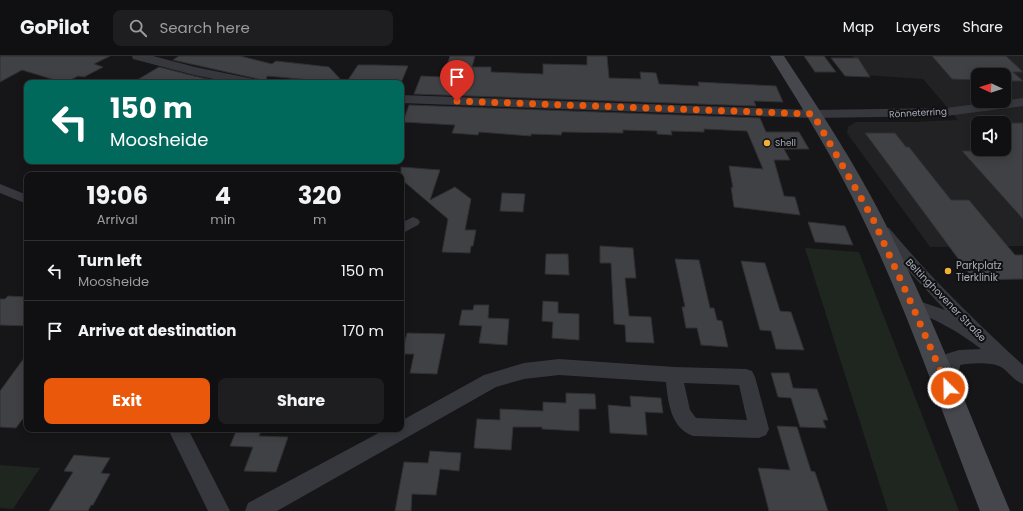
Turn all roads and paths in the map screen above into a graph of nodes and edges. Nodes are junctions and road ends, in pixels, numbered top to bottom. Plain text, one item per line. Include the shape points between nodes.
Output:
1 (138, 56) edge
2 (777, 56) edge
3 (238, 80) edge
4 (404, 99) edge
5 (1023, 102) edge
6 (813, 114) junction
7 (0, 188) edge
8 (24, 199) edge
9 (873, 219) junction
10 (912, 305) junction
11 (988, 343) junction
12 (1006, 360) junction
13 (674, 375) junction
14 (1023, 376) edge
15 (948, 388) junction
16 (404, 429) edge
17 (180, 432) edge
18 (399, 432) edge
19 (219, 511) edge
20 (256, 511) edge
21 (995, 511) edge

1 - 3 street
2 - 6 main road
4 - 6 street, Rönneterring
5 - 6 street, Rönneterring via 946,112
6 - 9 main road
7 - 8 street
9 - 10 main road
9 - 11 street, Beltinghovener Straße via 908,261
10 - 11 street, Beltinghovener Straße via 955,321
10 - 15 main road
11 - 12 street, Beltinghovener Straße
12 - 14 street, Beltinghovener Straße
12 - 15 street, Beltinghovener Straße via 968,355 952,359
13 - 13 street via 746,377 759,429 693,427 688,424 681,416
13 - 16 street via 559,367 524,371 491,381
15 - 21 main road
17 - 19 street
18 - 20 street

